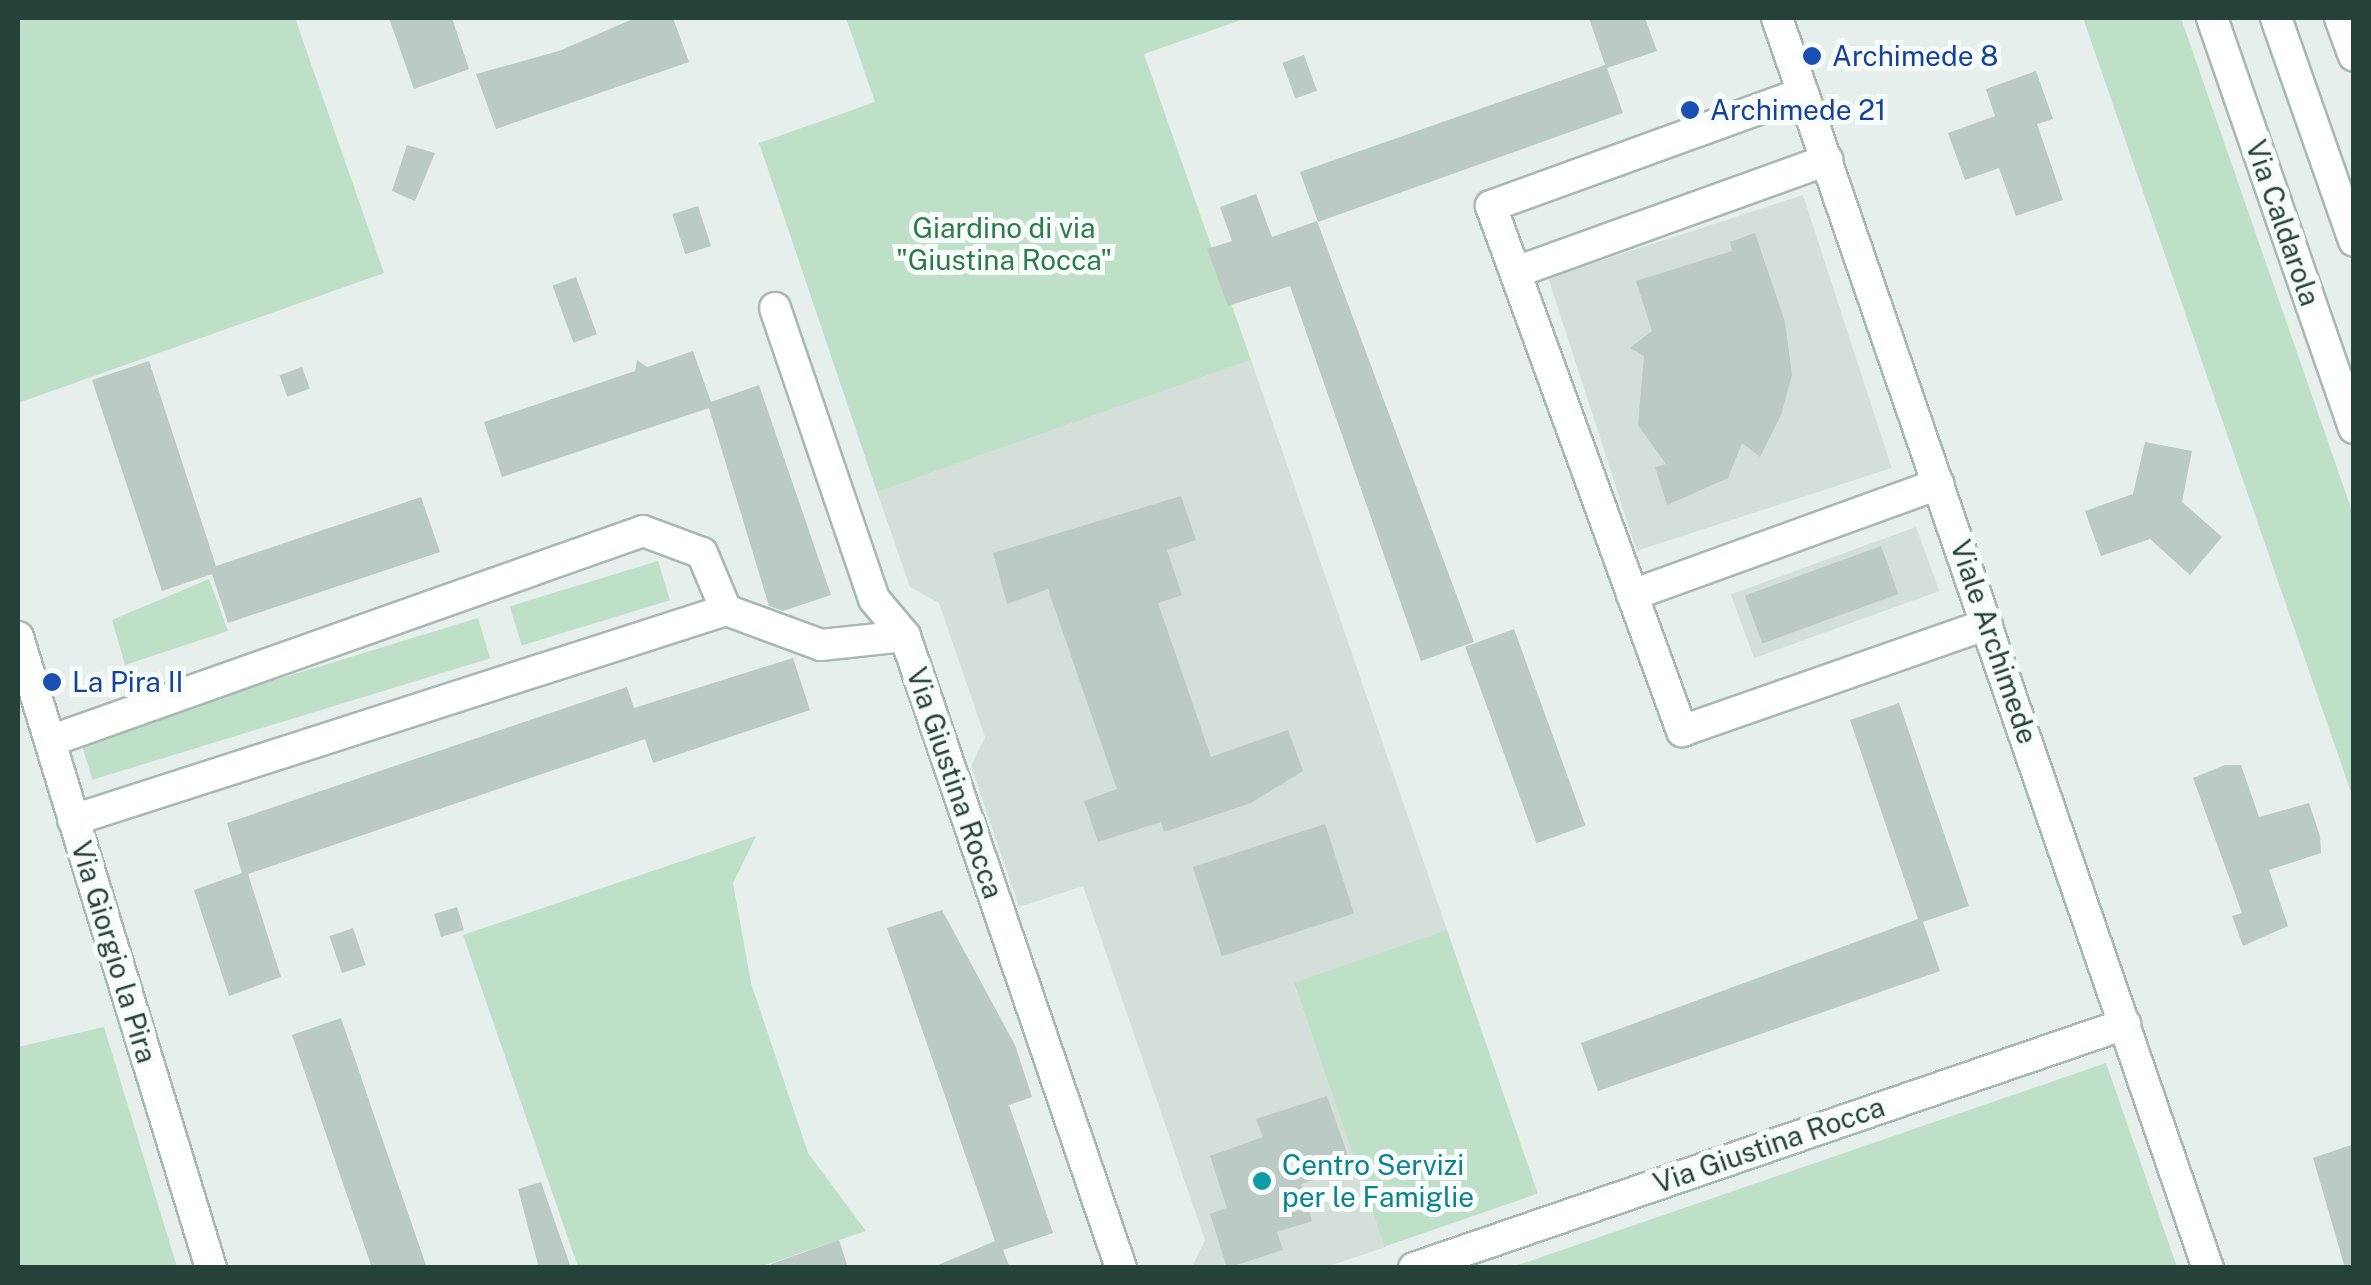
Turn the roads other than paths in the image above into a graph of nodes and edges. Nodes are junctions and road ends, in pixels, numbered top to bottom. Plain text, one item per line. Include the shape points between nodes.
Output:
1 (1777, 18) edge
2 (2212, 18) edge
3 (2276, 18) edge
4 (2340, 18) edge
5 (2354, 56) edge
6 (1803, 93) junction
7 (1827, 160) junction
8 (2354, 241) edge
9 (1516, 272) junction
10 (775, 308) dead end
11 (2354, 428) edge
12 (1939, 484) junction
13 (1632, 595) junction
14 (726, 610) junction
15 (1988, 624) junction
16 (905, 636) junction
17 (18, 638) edge
18 (50, 741) junction
19 (73, 820) junction
20 (2124, 1024) junction
21 (211, 1268) edge
22 (1121, 1268) edge
23 (1414, 1268) edge
24 (2208, 1268) edge

1 - 6 street, Viale Archimede
2 - 11 street, Via Caldarola
3 - 8 street
4 - 5 street
6 - 7 street, Viale Archimede
6 - 9 street via 1491,206
7 - 9 street
7 - 12 street, Viale Archimede
9 - 13 street
10 - 16 street, Via Giustina Rocca via 874,599
12 - 13 street
12 - 15 street, Viale Archimede
13 - 15 street via 1682,731
14 - 16 street via 820,644
14 - 18 street via 702,552 643,531
14 - 19 street
15 - 20 street, Viale Archimede
16 - 22 street, Via Giustina Rocca
17 - 18 street, Via Giorgio la Pira
18 - 19 street, Via Giorgio la Pira
19 - 21 street, Via Giorgio la Pira
20 - 23 street, Via Giustina Rocca
20 - 24 street, Viale Archimede

